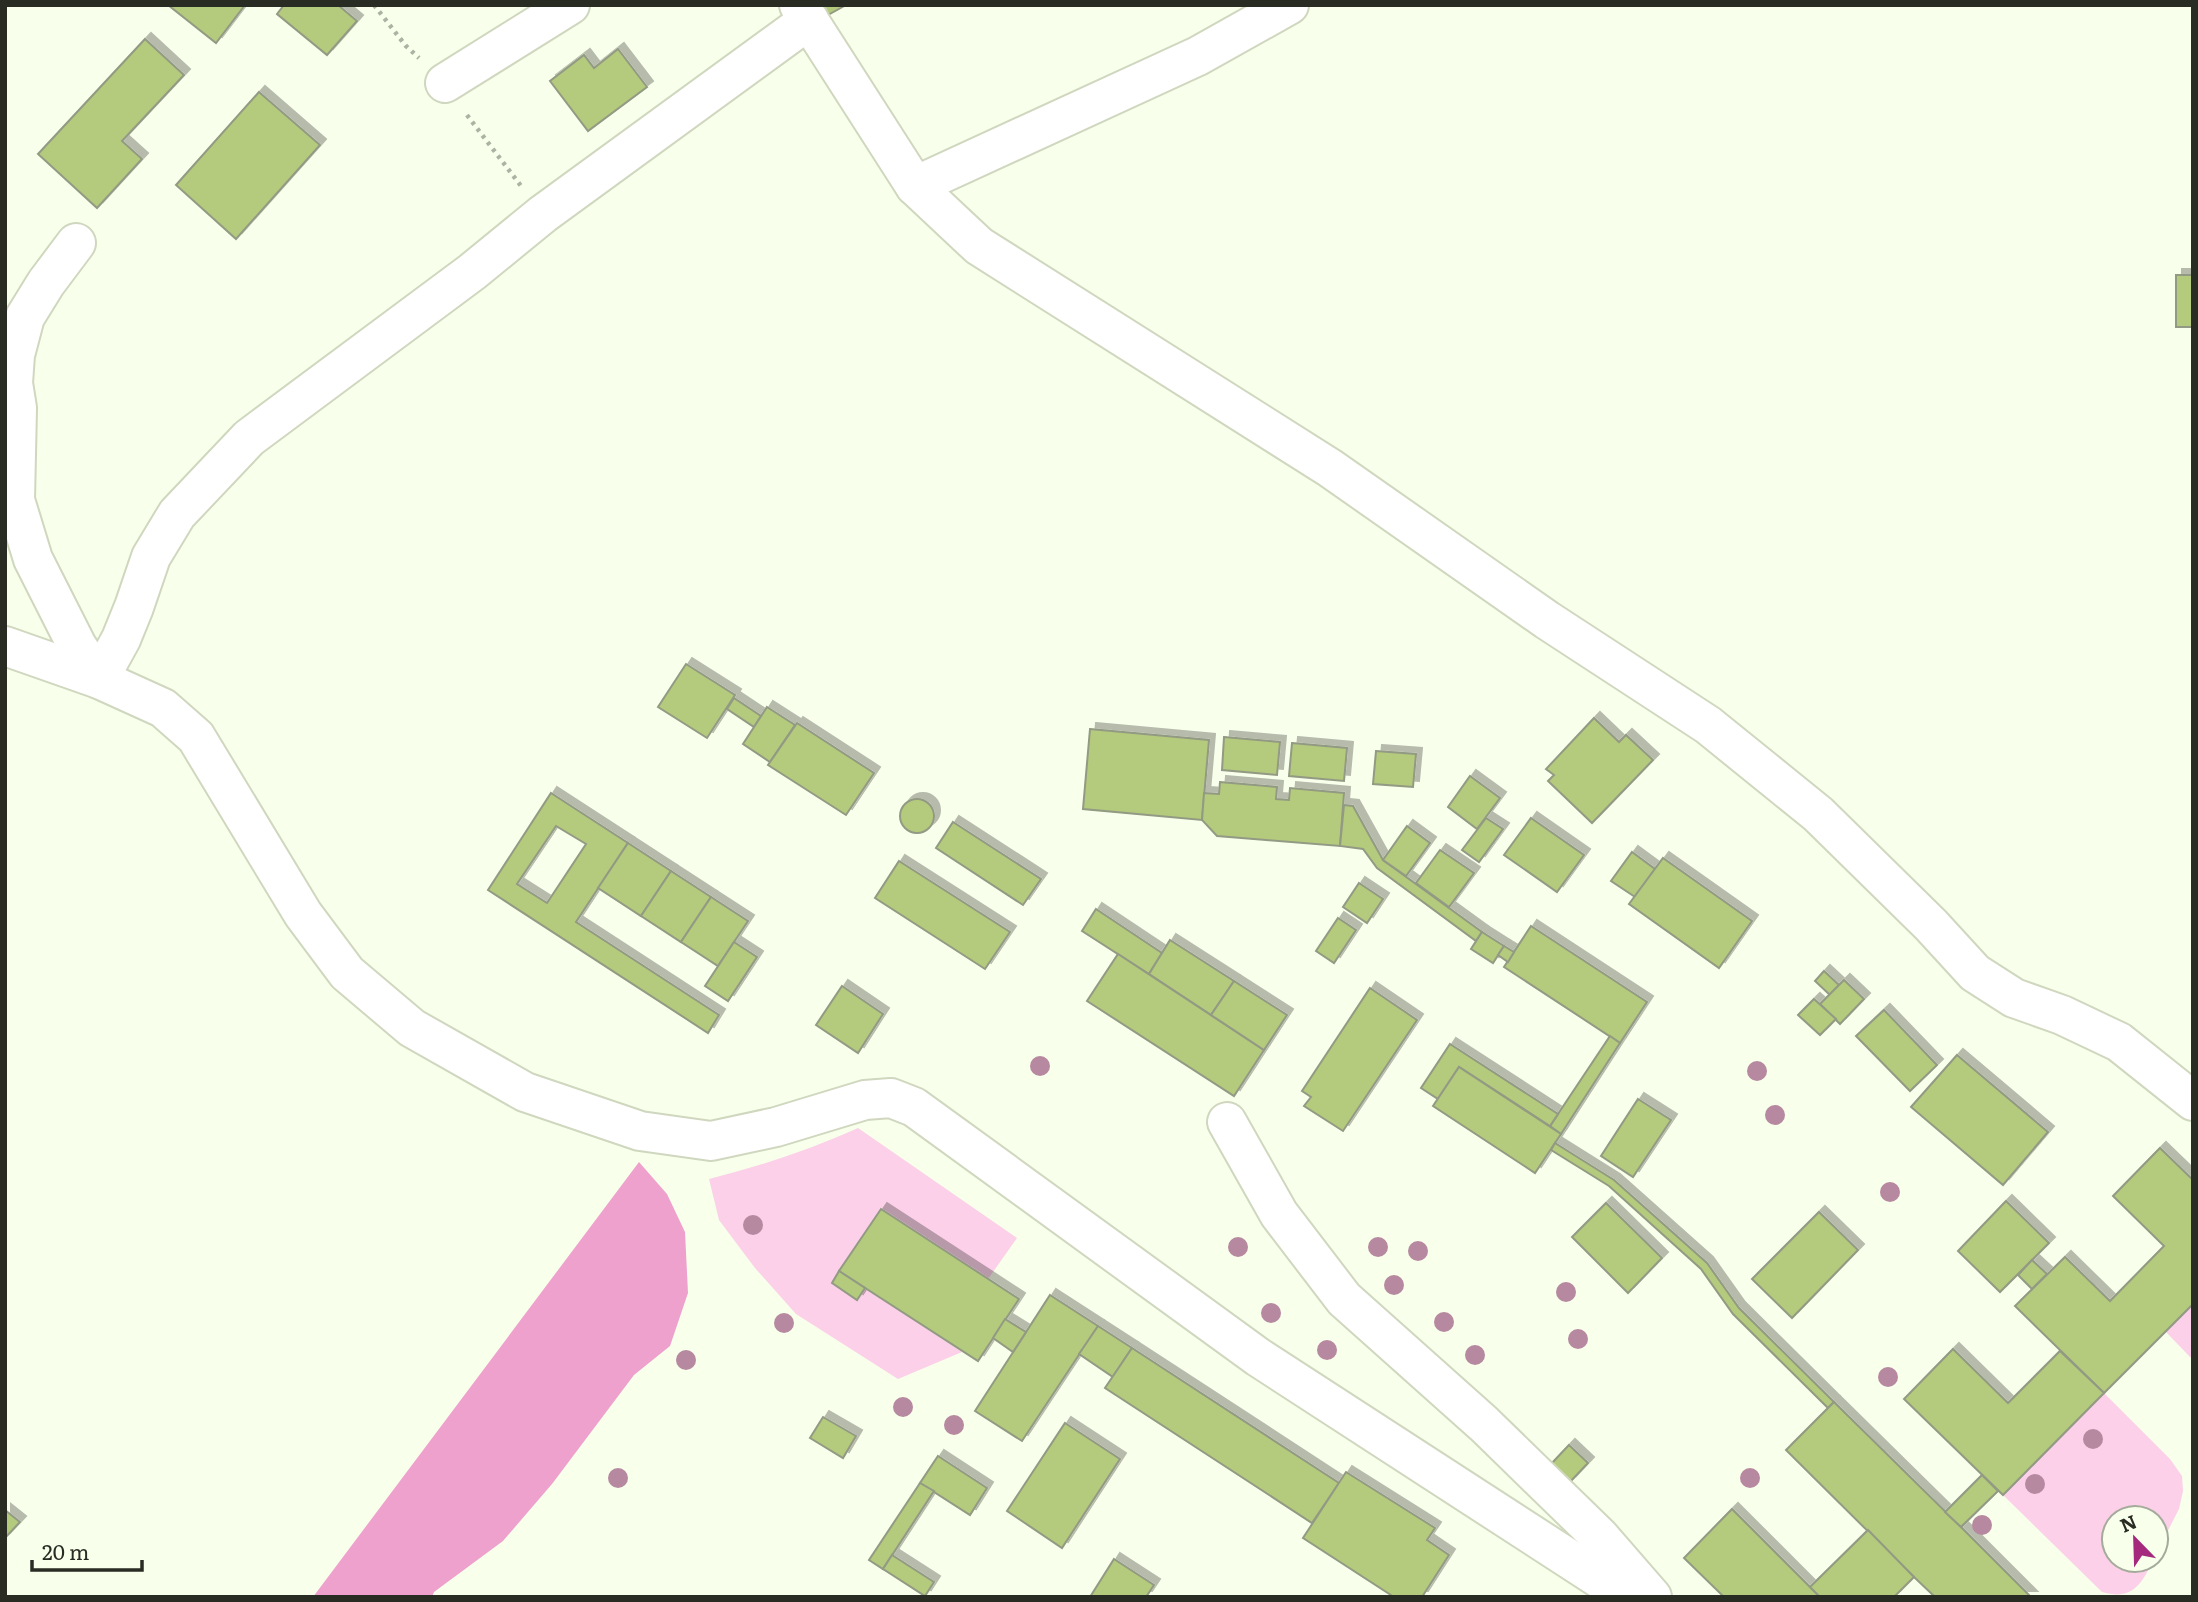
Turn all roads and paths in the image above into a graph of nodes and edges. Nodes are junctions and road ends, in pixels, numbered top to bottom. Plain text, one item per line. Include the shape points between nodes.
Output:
1 (570, 5) edge
2 (1289, 5) edge
3 (804, 13) edge
4 (444, 83) dead end
5 (915, 186) junction
6 (76, 243) dead end
7 (5, 646) edge
8 (99, 679) junction
9 (2193, 1101) edge
10 (1227, 1122) dead end
11 (1628, 1597) edge
12 (1652, 1597) edge

1 - 4 street
2 - 5 street via 1198,56
3 - 5 street
3 - 8 street via 472,272 249,438 177,514 151,557 121,639
5 - 9 street via 979,246 1330,468 1547,620 1708,725 1818,814 1975,973 2014,998 2119,1042
6 - 8 street via 26,317 15,355 15,500 33,559
7 - 8 street
8 - 11 street via 163,708 196,737 303,914 347,973 412,1028 525,1092 640,1131 711,1141 866,1100 891,1098 914,1107 1258,1357
10 - 12 street via 1279,1214 1344,1299 1513,1452 1599,1536

